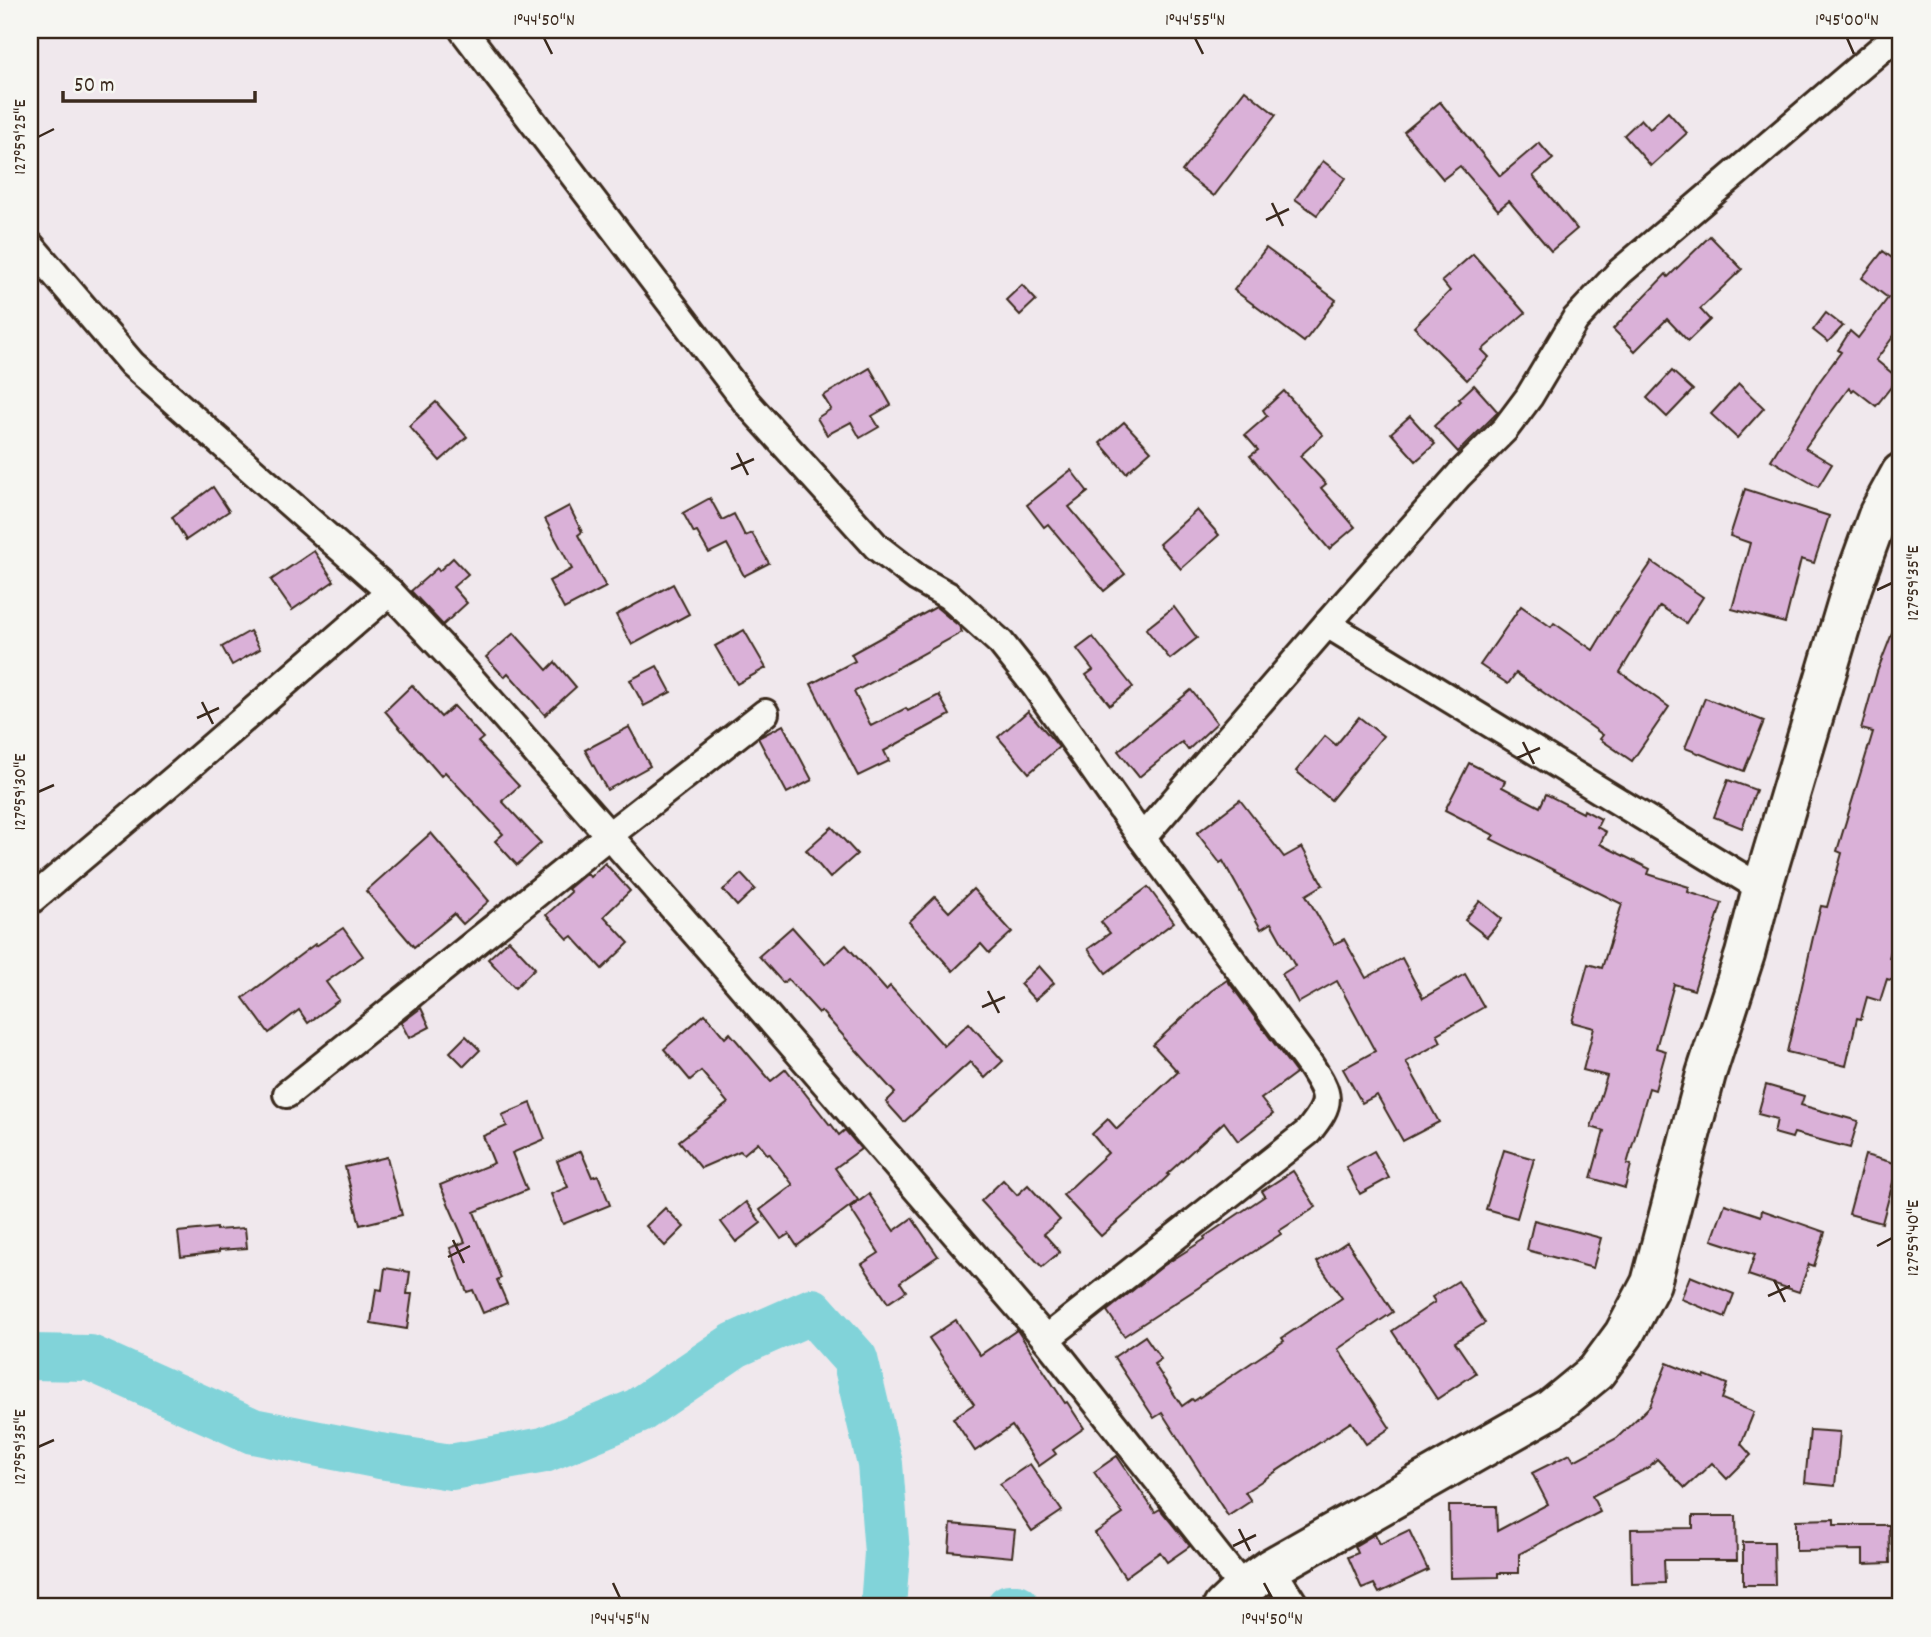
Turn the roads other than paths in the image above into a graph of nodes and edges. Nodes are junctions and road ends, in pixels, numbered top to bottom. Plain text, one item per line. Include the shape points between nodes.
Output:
1 (463, 30) edge
2 (1901, 32) edge
3 (30, 245) edge
4 (1901, 473) edge
5 (390, 592) junction
6 (1327, 624) junction
7 (765, 713) dead end
8 (608, 836) junction
9 (1142, 838) junction
10 (1762, 889) junction
11 (30, 901) edge
12 (287, 1094) dead end
13 (1046, 1339) junction
14 (1246, 1588) edge
15 (1296, 1607) edge

1 - 9 street via 747,403 877,547 949,596 1000,643
2 - 6 street via 1603,289 1575,320 1506,429 1459,475
3 - 5 street via 132,364
4 - 10 highway via 1852,587
5 - 8 street
5 - 11 street
6 - 9 street
6 - 10 street
7 - 8 street
8 - 12 street
8 - 13 street
9 - 13 street via 1310,1065 1327,1101 1308,1132
10 - 14 highway via 1706,1074 1651,1283 1624,1334 1596,1373 1551,1409
13 - 14 street
14 - 15 street

